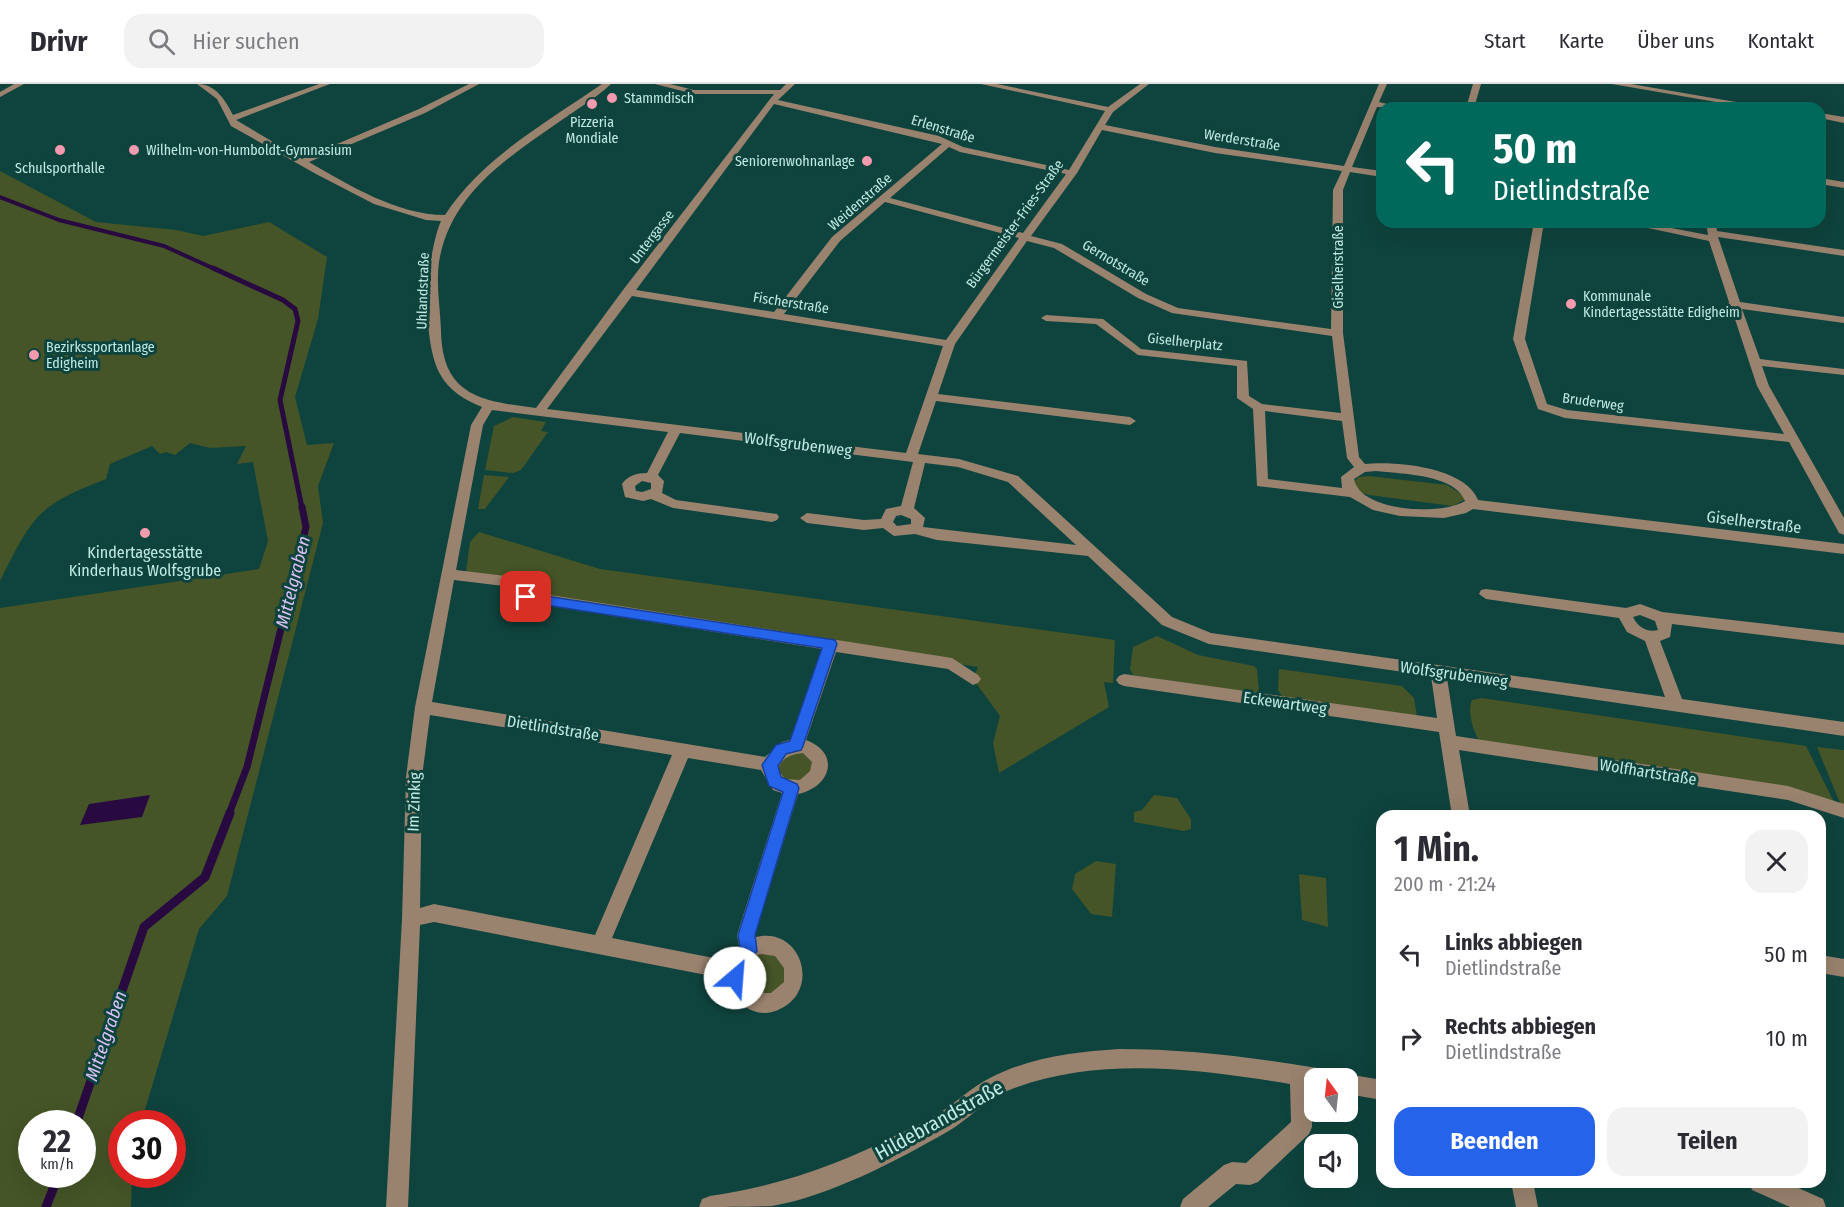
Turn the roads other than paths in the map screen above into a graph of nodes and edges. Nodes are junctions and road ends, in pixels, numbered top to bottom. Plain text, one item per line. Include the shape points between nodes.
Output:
1 (20, 84) edge
2 (202, 84) edge
3 (326, 84) edge
4 (475, 84) edge
5 (607, 84) edge
6 (659, 84) edge
7 (791, 84) edge
8 (985, 84) edge
9 (1145, 84) edge
10 (1383, 84) edge
11 (1477, 84) edge
12 (1616, 84) edge
13 (781, 92) junction
14 (0, 95) edge
15 (1706, 99) edge
16 (772, 101) junction
17 (1472, 102) edge
18 (1726, 102) edge
19 (1374, 104) joint
20 (1110, 110) junction
21 (1826, 117) edge
22 (231, 119) junction
23 (1844, 120) edge
24 (1100, 128) junction
25 (948, 143) junction
26 (302, 162) junction
27 (1346, 169) junction
28 (1072, 173) junction
29 (1376, 173) edge
30 (1826, 182) edge
31 (1844, 185) edge
32 (884, 199) junction
33 (447, 218) junction
34 (1538, 228) edge
35 (1683, 228) edge
36 (1712, 231) edge
37 (1023, 236) junction
38 (1844, 253) edge
39 (627, 292) junction
40 (1733, 304) junction
41 (777, 316) junction
42 (1046, 318) dead end
43 (1844, 320) edge
44 (1337, 333) junction
45 (949, 344) junction
46 (1754, 362) junction
47 (1844, 372) edge
48 (932, 396) junction
49 (489, 406) junction
50 (1259, 407) junction
51 (540, 411) junction
52 (1349, 418) junction
53 (1130, 422) dead end
54 (676, 429) junction
55 (1794, 439) junction
56 (916, 458) junction
57 (1358, 463) junction
58 (651, 477) junction
59 (1350, 493) junction
60 (653, 494) junction
61 (1477, 505) junction
62 (907, 510) junction
63 (772, 517) dead end
64 (807, 518) dead end
65 (886, 523) junction
66 (914, 529) junction
67 (1844, 530) edge
68 (1844, 549) edge
69 (1094, 552) junction
70 (447, 574) junction
71 (1486, 594) dead end
72 (1627, 614) junction
73 (1659, 617) junction
74 (1651, 637) junction
75 (1844, 639) edge
76 (831, 644) junction
77 (1438, 673) junction
78 (973, 679) dead end
79 (1124, 680) dead end
80 (1676, 705) junction
81 (423, 707) junction
82 (1844, 729) edge
83 (1447, 734) junction
84 (796, 746) junction
85 (682, 750) junction
86 (770, 765) junction
87 (792, 788) junction
88 (1460, 810) edge
89 (1844, 811) edge
90 (411, 919) junction
91 (600, 945) junction
92 (749, 951) junction
93 (1826, 965) edge
94 (1844, 968) edge
95 (735, 971) junction
96 (1304, 1076) edge
97 (1358, 1086) edge
98 (1376, 1089) edge
99 (1304, 1110) edge
100 (1523, 1188) edge
101 (1773, 1188) edge
102 (397, 1207) edge
103 (710, 1207) edge
104 (1191, 1207) edge
105 (1527, 1207) edge
106 (1815, 1207) edge

1 - 14 street
2 - 22 street via 220,98
3 - 22 street
4 - 26 street
5 - 33 street, Uhlandstraße via 482,177
6 - 13 street via 694,92
7 - 13 street, Untergasse
8 - 20 street
9 - 20 street, Bürgermeister-Fries-Straße
10 - 19 street, Giselherstraße
11 - 17 street
12 - 15 street
13 - 16 street, Untergasse
15 - 18 street
16 - 25 street, Erlenstraße
16 - 39 street, Untergasse
19 - 27 street, Giselherstraße
20 - 24 street, Bürgermeister-Fries-Straße
21 - 23 street
22 - 26 street
24 - 27 street, Werderstraße
24 - 28 street, Bürgermeister-Fries-Straße
25 - 28 street, Erlenstraße via 960,149
25 - 32 street, Weidenstraße
26 - 33 street via 377,202 429,218
27 - 29 street, Werderstraße
27 - 44 street, Giselherstraße via 1338,190
28 - 37 street, Bürgermeister-Fries-Straße
30 - 31 street
32 - 37 street, Gernotstraße
32 - 41 street, Weidenstraße via 836,239
33 - 49 street, Uhlandstraße via 435,256 435,348 441,368 453,386
34 - 55 street, Bruderweg via 1519,339 1542,406 1565,414
35 - 36 street
36 - 38 street
36 - 40 street
37 - 44 street, Gernotstraße via 1058,246 1142,296 1176,311
37 - 45 street, Bürgermeister-Fries-Straße
39 - 41 street, Fischerstraße
39 - 51 street, Untergasse
40 - 43 street
40 - 46 street
41 - 45 street, Fischerstraße
42 - 50 street, Giselherplatz via 1099,321 1138,352 1243,363 1243,398
44 - 52 street, Giselherstraße
45 - 48 street, Bürgermeister-Fries-Straße
46 - 47 street
46 - 55 street via 1763,386
48 - 53 street
48 - 56 street, Bürgermeister-Fries-Straße
49 - 51 street, Wolfsgrubenweg
49 - 70 street, Im Zinkig via 477,425
50 - 52 street
50 - 59 street via 1262,483
51 - 54 street, Wolfsgrubenweg
52 - 57 street, Giselherstraße
54 - 56 street, Wolfsgrubenweg
54 - 58 street
55 - 67 street
56 - 62 street
56 - 69 street, Wolfsgrubenweg via 959,464 1013,479
57 - 59 street via 1347,477
57 - 61 street via 1450,479 1468,492
58 - 60 street via 659,484
58 - 60 street via 631,481 627,491 638,497
59 - 61 street via 1376,507 1440,515
60 - 63 street via 673,504
61 - 68 street, Giselherstraße
62 - 65 street via 891,512
62 - 66 street via 918,518
64 - 65 street via 864,525
65 - 66 street via 894,531
66 - 69 street via 937,535
69 - 77 street, Wolfsgrubenweg via 1167,621 1209,638
70 - 76 street via 517,582 526,597
70 - 81 street, Im Zinkig
71 - 72 street
72 - 73 street via 1640,609
72 - 74 street via 1631,628
73 - 74 street via 1667,630 1662,636
73 - 75 street
74 - 80 street
76 - 78 street via 952,664
76 - 84 street
77 - 80 street, Wolfsgrubenweg
77 - 83 street
79 - 83 street, Eckewartweg
80 - 82 street, Wolfsgrubenweg
81 - 85 street, Dietlindstraße
81 - 90 street, Im Zinkig via 414,777
83 - 88 street
83 - 89 street, Wolfhartstraße via 1788,793
84 - 86 street via 782,749
84 - 87 street via 811,749 820,766 814,779 800,788
85 - 86 street, Dietlindstraße
85 - 91 street
86 - 87 street via 774,781
87 - 92 street via 746,935
90 - 91 street via 434,913
90 - 102 street, Im Zinkig
91 - 95 street
92 - 95 street
92 - 95 street via 765,945 788,954 795,969 790,987 776,1000 757,1003 736,987
93 - 94 street
96 - 103 street, Hildebrandstraße via 1169,1058 1067,1065 1002,1083 899,1146 807,1186
97 - 98 street
99 - 104 street via 1302,1127 1250,1174 1232,1173
100 - 105 street
101 - 106 street

